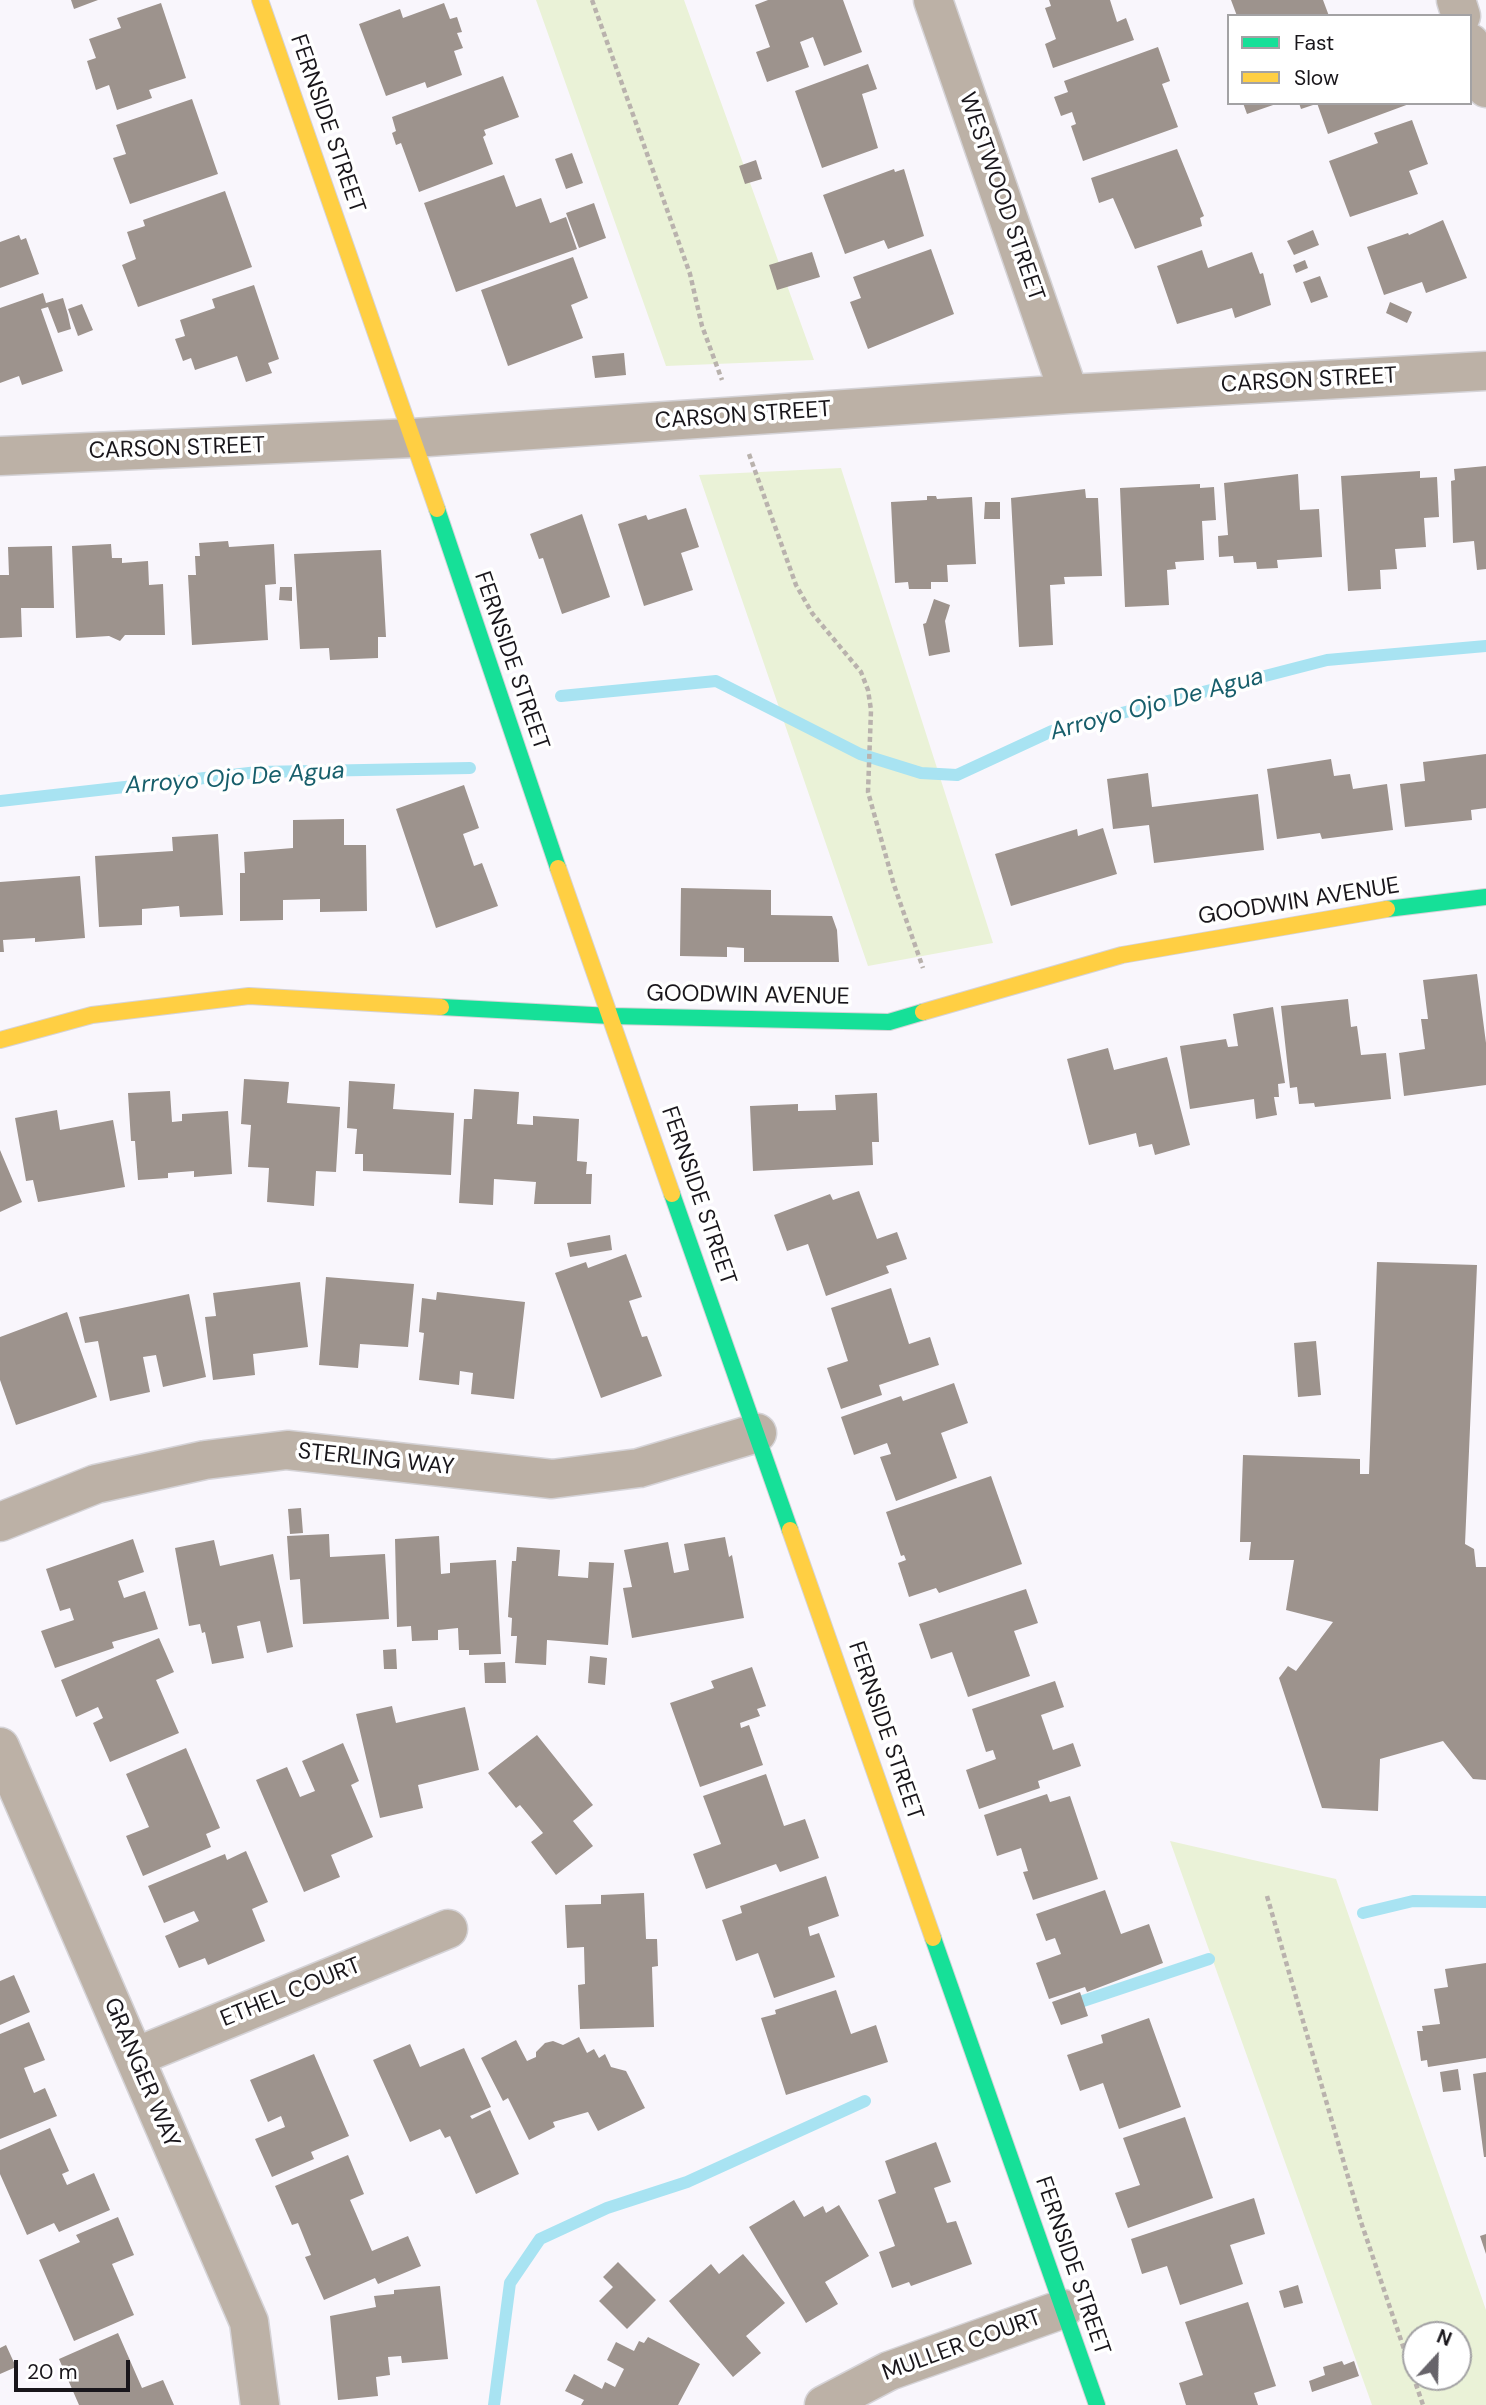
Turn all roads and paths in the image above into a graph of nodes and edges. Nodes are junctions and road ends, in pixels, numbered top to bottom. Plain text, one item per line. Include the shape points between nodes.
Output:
1 (260, 0) edge
2 (592, 0) edge
3 (933, 0) edge
4 (1472, 49) edge
5 (1486, 88) edge
6 (1486, 371) edge
7 (1069, 394) junction
8 (735, 417) junction
9 (413, 438) junction
10 (0, 456) edge
11 (1486, 897) edge
12 (923, 968) dead end
13 (611, 1016) junction
14 (0, 1040) edge
15 (757, 1433) junction
16 (0, 1522) edge
17 (0, 1747) edge
18 (1267, 1896) dead end
19 (448, 1929) dead end
20 (135, 2057) junction
21 (1063, 2309) junction
22 (260, 2405) edge
23 (824, 2405) edge
24 (1097, 2405) edge
25 (1423, 2405) edge

1 - 9 street, FERNSIDE STREET
2 - 8 path via 690,274 702,326
3 - 7 street, WESTWOOD STREET
4 - 5 street
6 - 7 street, CARSON STREET
7 - 8 street, CARSON STREET
8 - 9 street, CARSON STREET
8 - 12 path via 796,585 812,613 861,672 869,690 867,792
9 - 10 street, CARSON STREET
9 - 13 street, FERNSIDE STREET
11 - 13 street, GOODWIN AVENUE via 1354,913 1122,955 889,1022
13 - 14 street, GOODWIN AVENUE via 249,996 92,1015
13 - 15 street, FERNSIDE STREET
15 - 16 street, STERLING WAY via 639,1468 552,1479 287,1450 205,1460 96,1484
15 - 21 street, FERNSIDE STREET
17 - 20 street, GRANGER WAY
18 - 25 path via 1357,2210
19 - 20 street, ETHEL COURT
20 - 22 street, GRANGER WAY via 249,2322
21 - 23 street, MULLER COURT via 889,2371
21 - 24 street, FERNSIDE STREET

